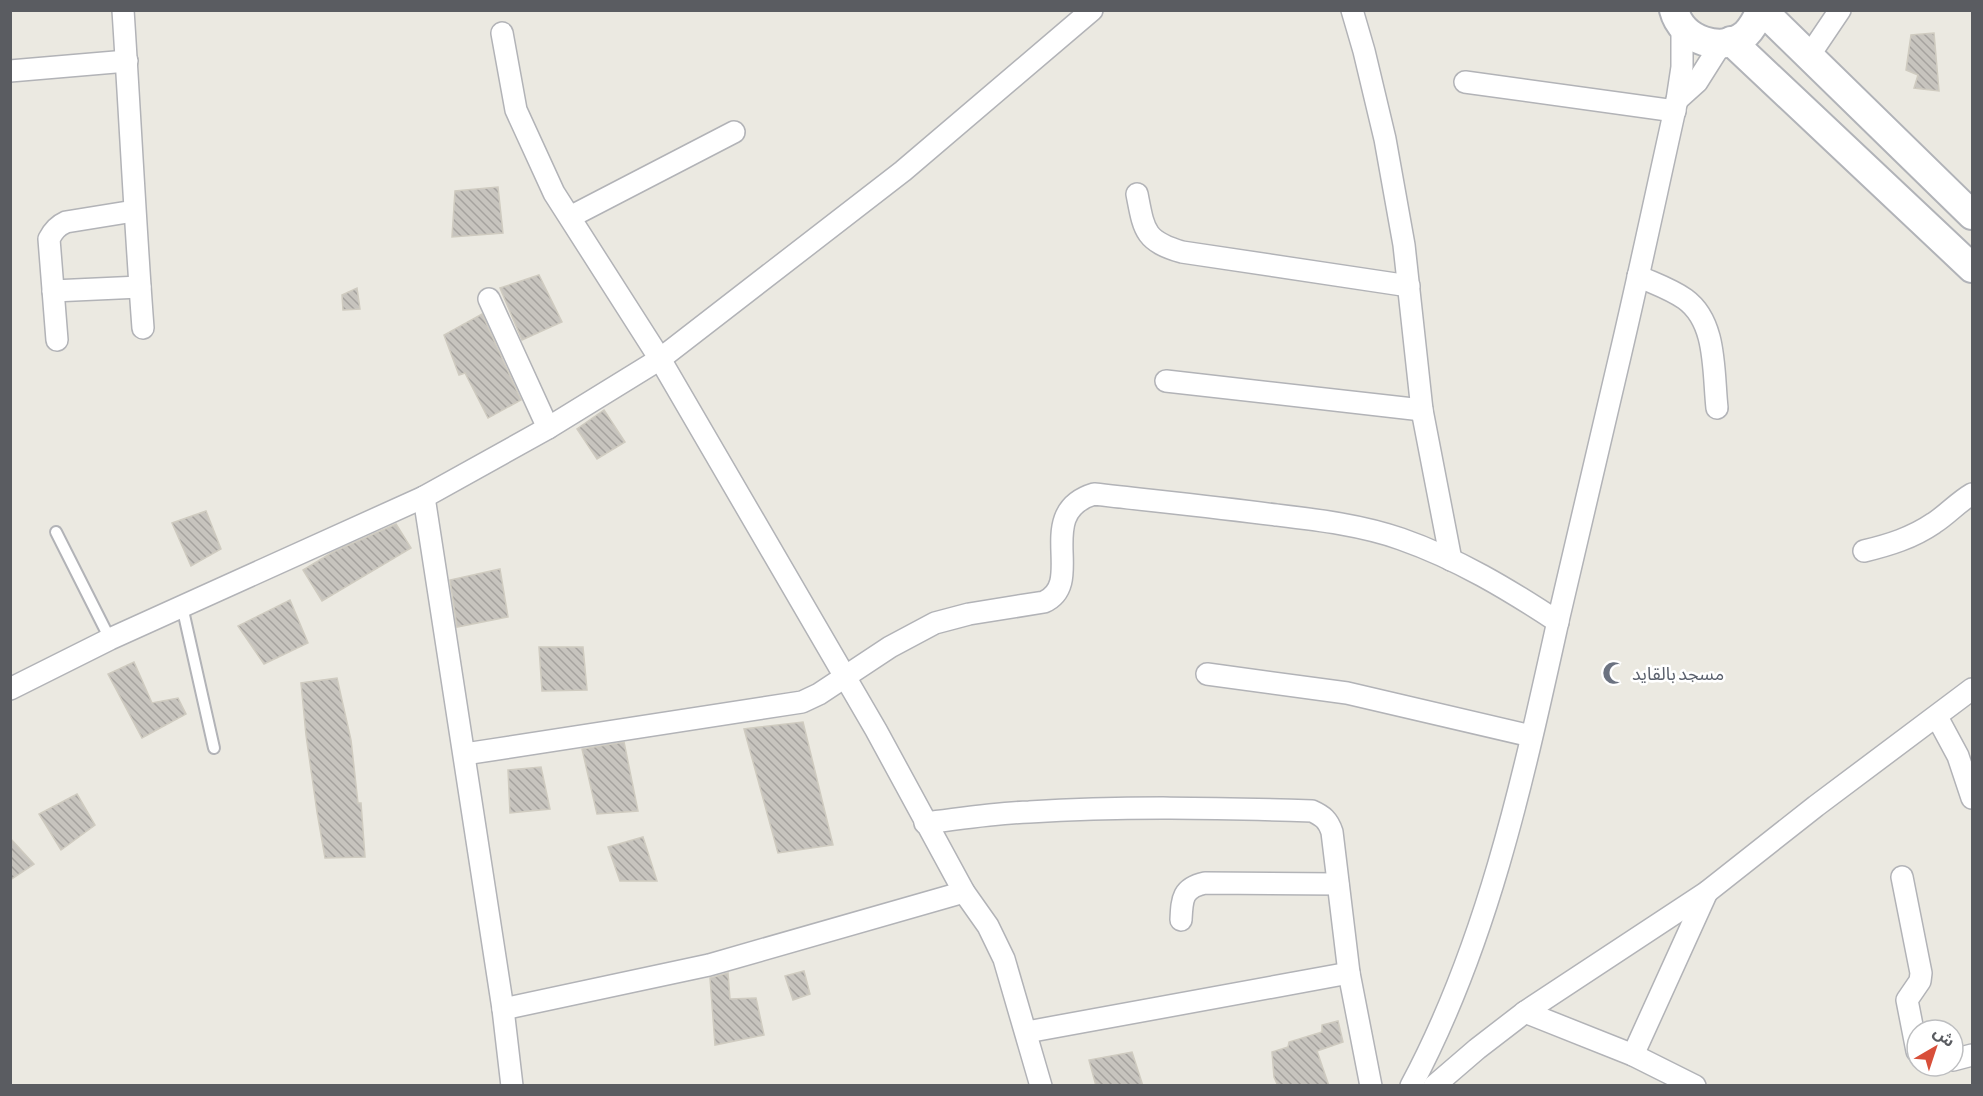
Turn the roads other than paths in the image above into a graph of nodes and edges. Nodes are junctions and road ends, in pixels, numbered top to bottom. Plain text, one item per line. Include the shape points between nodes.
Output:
1 (123, 10) edge
2 (1092, 10) edge
3 (1352, 10) edge
4 (1762, 10) edge
5 (1840, 10) edge
6 (1678, 19) edge
7 (502, 33) dead end
8 (1726, 42) junction
9 (1809, 56) junction
10 (127, 62) junction
11 (10, 71) edge
12 (1465, 82) dead end
13 (1676, 106) junction
14 (734, 132) dead end
15 (1137, 194) dead end
16 (134, 211) junction
17 (1972, 215) edge
18 (570, 217) junction
19 (1972, 268) edge
20 (1638, 276) junction
21 (1409, 286) junction
22 (140, 287) junction
23 (53, 291) junction
24 (489, 299) dead end
25 (143, 328) dead end
26 (57, 340) dead end
27 (660, 359) junction
28 (1166, 381) dead end
29 (1717, 408) dead end
30 (1422, 410) junction
31 (548, 428) junction
32 (1972, 494) edge
33 (424, 497) junction
34 (56, 532) dead end
35 (1864, 552) dead end
36 (1451, 560) junction
37 (182, 606) junction
38 (1558, 622) junction
39 (110, 639) junction
40 (1207, 674) dead end
41 (843, 677) junction
42 (1972, 689) edge
43 (13, 691) edge
44 (1937, 717) junction
45 (1531, 736) junction
46 (214, 748) dead end
47 (465, 754) junction
48 (1972, 798) edge
49 (925, 823) junction
50 (1902, 877) dead end
51 (1338, 884) junction
52 (964, 892) junction
53 (1707, 892) junction
54 (1181, 920) dead end
55 (1349, 973) junction
56 (503, 1009) junction
57 (1525, 1012) junction
58 (1910, 1018) edge
59 (1027, 1032) junction
60 (1633, 1054) junction
61 (512, 1086) edge
62 (1041, 1086) edge
63 (1371, 1086) edge
64 (1411, 1086) edge
65 (1434, 1086) edge
66 (1695, 1086) edge

1 - 10 street
2 - 27 street via 903,171
3 - 21 street via 1385,139
4 - 8 main road via 1745,34
4 - 9 main road
5 - 9 street
6 - 8 main road via 1700,40
6 - 13 street via 1682,68
7 - 18 street via 516,110 554,193
8 - 13 street
8 - 19 main road
9 - 17 main road
10 - 11 street
10 - 16 street
12 - 13 street
13 - 20 street
14 - 18 street
15 - 21 street via 1143,224 1153,240 1167,248
16 - 22 street
16 - 23 street via 57,226 49,239
18 - 27 street
20 - 29 street via 1683,297 1696,308 1710,334
20 - 38 street
21 - 30 street
22 - 23 street
22 - 25 street
23 - 26 street
24 - 31 street
27 - 31 street
27 - 41 street
28 - 30 street
30 - 36 street
31 - 33 street
32 - 35 street via 1934,523 1899,542
33 - 37 street
33 - 47 street
34 - 39 lane
36 - 38 street via 1500,584
36 - 41 street via 1399,538 1362,528 1094,494 1076,503 1064,521 1062,582 1051,599 935,623
37 - 39 street
37 - 46 lane
38 - 45 street
39 - 43 street
40 - 45 street via 1347,693
41 - 47 street via 802,702
41 - 49 street
42 - 44 street
44 - 48 street via 1958,756
44 - 53 street
45 - 64 street via 1487,902
47 - 56 street
49 - 51 street via 1028,812 1312,811 1329,822
49 - 52 street
50 - 58 street via 1921,964 1920,981 1906,1000
51 - 54 street via 1195,885 1182,901
51 - 55 street
52 - 56 street via 709,965
52 - 59 street via 988,926 1004,959
53 - 57 street
53 - 60 street
55 - 59 street
55 - 63 street
56 - 61 street
57 - 60 street
57 - 65 street
59 - 62 street
60 - 66 street

